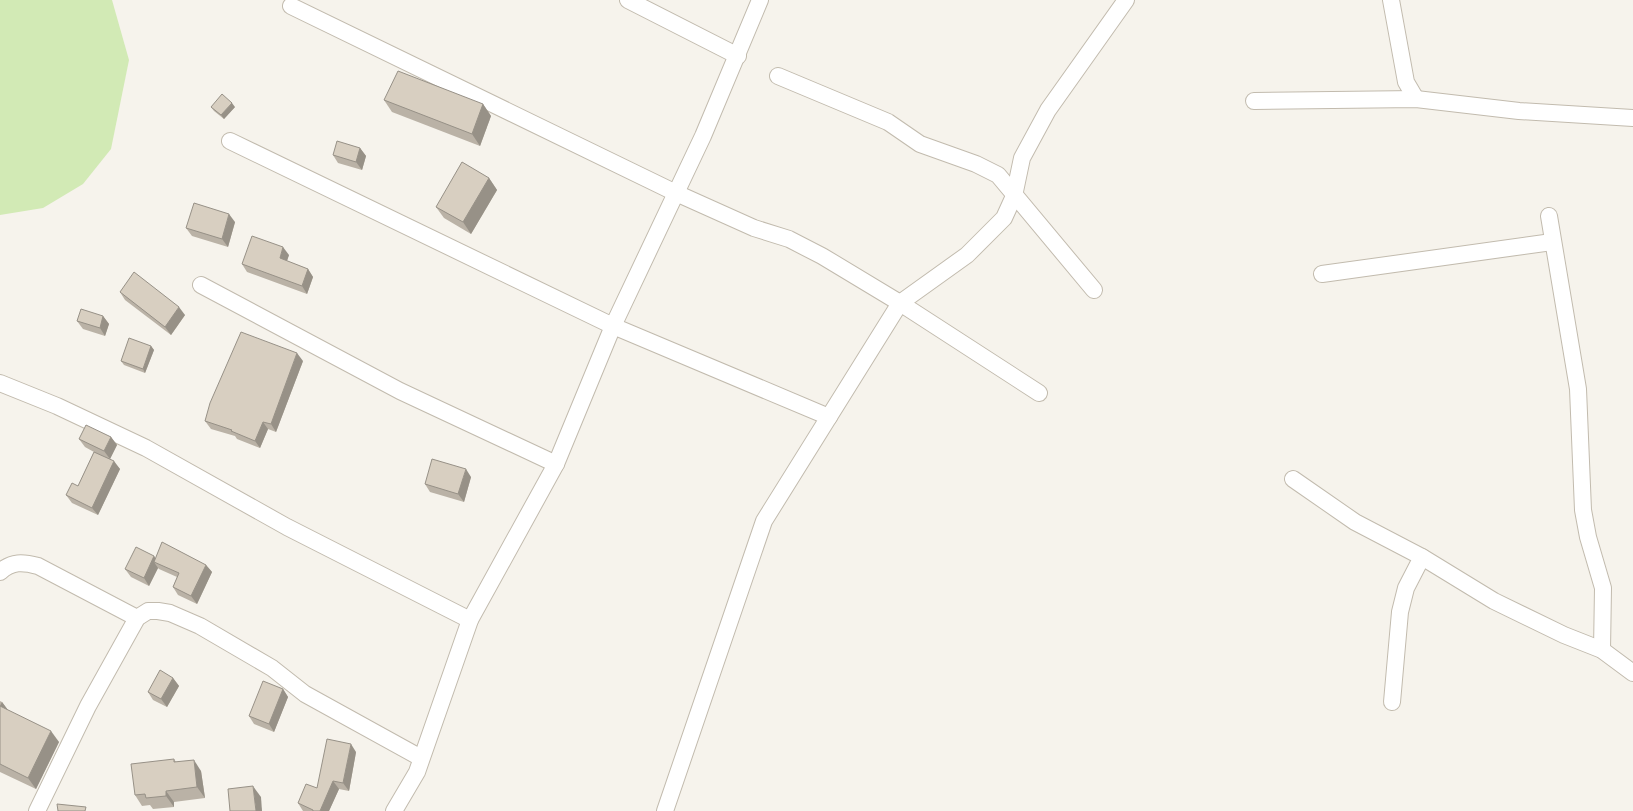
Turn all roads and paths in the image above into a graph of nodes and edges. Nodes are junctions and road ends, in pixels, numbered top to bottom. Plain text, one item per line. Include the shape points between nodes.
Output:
1 (628, 0) edge
2 (760, 0) edge
3 (1126, 0) edge
4 (1391, 0) edge
5 (291, 6) dead end
6 (738, 56) junction
7 (778, 76) dead end
8 (1416, 99) junction
9 (1254, 101) dead end
10 (1633, 118) edge
11 (230, 141) dead end
12 (676, 193) junction
13 (1014, 196) junction
14 (1549, 216) dead end
15 (1552, 242) junction
16 (1322, 274) dead end
17 (201, 285) dead end
18 (1094, 290) dead end
19 (900, 303) junction
20 (613, 326) junction
21 (0, 383) edge
22 (1039, 393) dead end
23 (828, 418) junction
24 (556, 464) junction
25 (1293, 479) dead end
26 (1422, 557) junction
27 (0, 572) edge
28 (137, 618) junction
29 (470, 620) junction
30 (1602, 650) junction
31 (1633, 673) edge
32 (1392, 702) dead end
33 (422, 758) junction
34 (37, 811) edge
35 (394, 811) edge
36 (665, 811) edge

1 - 6 street
2 - 6 street
3 - 13 street via 1048,110 1022,158
4 - 8 street via 1406,82
5 - 12 street
6 - 12 street
7 - 13 street via 888,122 920,144 998,174
8 - 9 street
8 - 10 street via 1519,111
11 - 20 street
12 - 19 street via 754,228 789,239
12 - 20 street
13 - 18 street
13 - 19 street via 1004,218 967,255
14 - 15 street
15 - 16 street
15 - 30 street via 1578,389 1583,510 1602,588
17 - 24 street via 400,391
19 - 22 street
19 - 23 street
20 - 23 street
20 - 24 street
21 - 29 street via 146,448 287,527
23 - 36 street via 764,522
24 - 29 street
25 - 26 street via 1355,522
26 - 30 street via 1494,601
26 - 32 street via 1406,588 1400,612
27 - 28 street via 12,564 24,562 38,566
28 - 33 street via 148,612 170,613 200,626 272,668 306,694
28 - 34 street via 88,706
29 - 33 street
30 - 31 street
33 - 35 street

